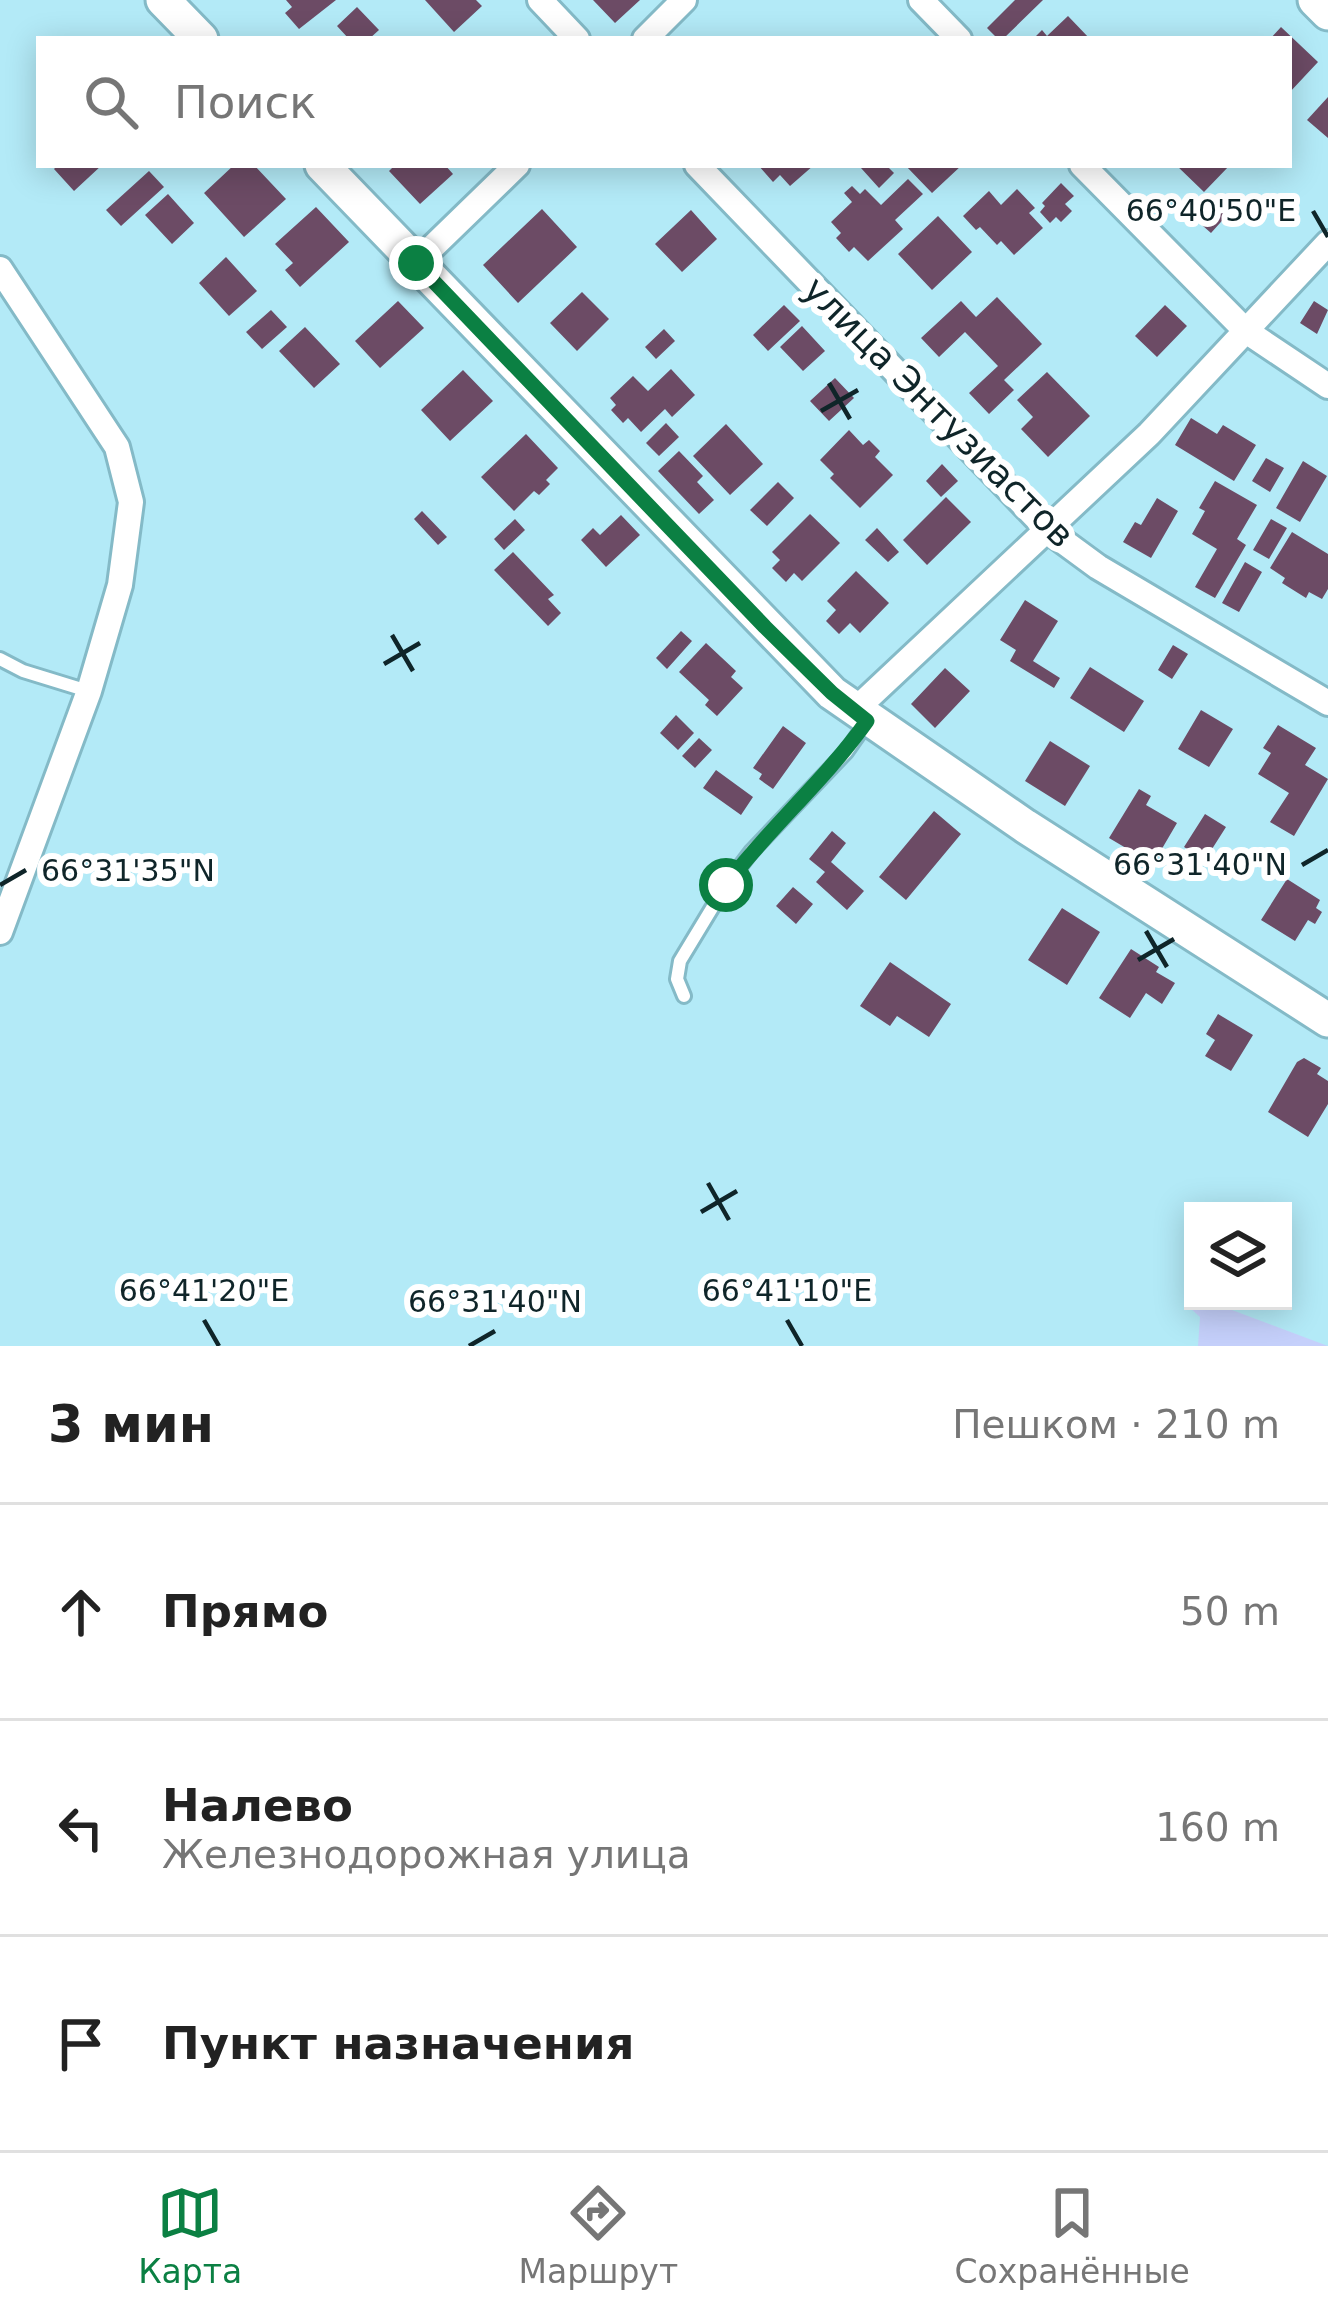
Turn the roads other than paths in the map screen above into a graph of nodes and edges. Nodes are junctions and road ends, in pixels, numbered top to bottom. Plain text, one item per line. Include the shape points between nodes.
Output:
1 (163, 0) edge
2 (540, 0) edge
3 (684, 0) edge
4 (921, 0) edge
5 (1315, 0) edge
6 (1328, 13) edge
7 (198, 36) edge
8 (574, 36) edge
9 (648, 36) edge
10 (956, 36) edge
11 (325, 168) edge
12 (514, 168) edge
13 (700, 168) edge
14 (1085, 168) edge
15 (1328, 243) edge
16 (416, 263) junction
17 (0, 269) edge
18 (1246, 331) junction
19 (1328, 386) edge
20 (1049, 531) junction
21 (0, 659) edge
22 (89, 691) junction
23 (1328, 704) edge
24 (861, 716) junction
25 (0, 932) edge
26 (684, 996) dead end
27 (1328, 1020) edge

1 - 7 street
2 - 8 street
3 - 9 street
4 - 10 street
5 - 6 street
11 - 16 street
12 - 16 street
13 - 20 street, улица Энтузиастов
14 - 18 street
15 - 18 street
16 - 24 street via 765,627
17 - 22 street via 117,448 131,502 120,585
18 - 19 street
18 - 20 street
20 - 23 street, улица Энтузиастов
20 - 24 street
21 - 22 lane
22 - 25 street
24 - 26 lane via 846,752 726,885 680,962
24 - 27 street

